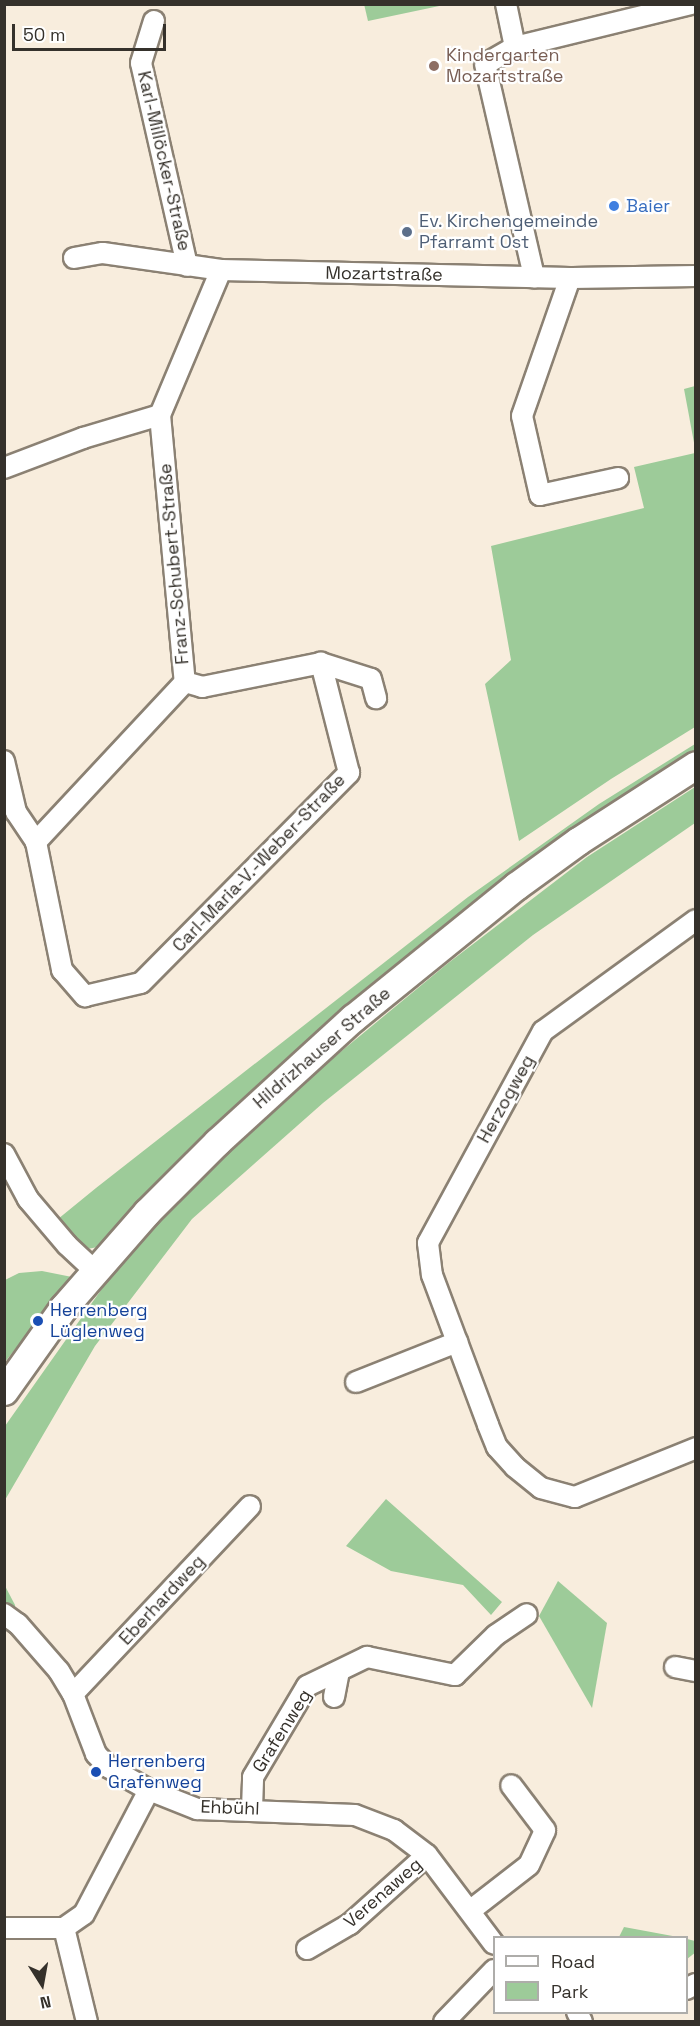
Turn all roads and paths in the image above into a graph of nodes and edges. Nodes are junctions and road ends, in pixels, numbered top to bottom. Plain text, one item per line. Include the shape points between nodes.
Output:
1 (506, 4) edge
2 (691, 4) edge
3 (154, 21) dead end
4 (515, 47) junction
5 (74, 258) dead end
6 (187, 266) junction
7 (221, 270) junction
8 (696, 276) edge
9 (534, 277) junction
10 (570, 278) junction
11 (160, 415) junction
12 (4, 468) edge
13 (618, 478) dead end
14 (321, 663) junction
15 (185, 682) junction
16 (376, 698) dead end
17 (4, 760) edge
18 (696, 765) edge
19 (36, 842) junction
20 (696, 920) edge
21 (4, 1154) edge
22 (94, 1270) junction
23 (457, 1342) junction
24 (356, 1382) dead end
25 (4, 1391) edge
26 (696, 1448) edge
27 (250, 1506) dead end
28 (4, 1614) edge
29 (527, 1614) dead end
30 (675, 1667) dead end
31 (696, 1671) edge
32 (339, 1672) junction
33 (73, 1694) junction
34 (334, 1696) dead end
35 (511, 1785) dead end
36 (149, 1790) junction
37 (252, 1809) junction
38 (428, 1855) junction
39 (471, 1910) junction
40 (4, 1928) edge
41 (64, 1928) junction
42 (493, 1941) edge
43 (307, 1949) dead end
44 (493, 1972) edge
45 (87, 2022) edge
46 (444, 2022) edge

1 - 4 street
2 - 4 street
3 - 6 street, Karl-Millöcker-Straße via 141,63
4 - 9 street via 485,64
5 - 6 street, Mozartstraße via 103,253
6 - 7 street, Mozartstraße
7 - 9 street, Mozartstraße
7 - 11 street, Franz-Schubert-Straße
8 - 10 street, Mozartstraße
9 - 10 street, Mozartstraße
10 - 13 street via 522,416 540,495
11 - 12 street
11 - 15 street, Franz-Schubert-Straße
14 - 15 street via 202,687
14 - 16 street via 371,679
14 - 19 street, Carl-Maria-V.-Weber-Straße via 349,773 141,983 85,996 62,970
15 - 19 street, Franz-Schubert-Straße
17 - 19 street via 16,812
18 - 22 main road, Hildrizhauser Straße via 516,886 353,1018 217,1142
20 - 23 street, Herzogweg via 543,1031 428,1243 432,1275
21 - 22 street via 28,1200
22 - 25 main road, Hildrizhauser Straße
23 - 24 street
23 - 26 street, Herzogweg via 498,1447 541,1488 575,1497
27 - 33 street, Eberhardweg
28 - 33 street, Ehbühl via 18,1624 59,1671
29 - 32 street, Grafenweg via 496,1635 455,1675 367,1657
30 - 31 street
32 - 34 street, Grafenweg
32 - 37 street, Grafenweg via 307,1686 253,1777
33 - 36 street, Ehbühl via 96,1754 108,1767
35 - 39 street via 545,1830 529,1865
36 - 37 street, Ehbühl via 197,1809
36 - 41 street via 84,1914
37 - 38 street, Ehbühl via 355,1815 394,1830
38 - 39 street, Ehbühl
38 - 43 street, Verenaweg via 350,1924
39 - 42 street, Ehbühl
40 - 41 street
41 - 45 street
44 - 46 street

